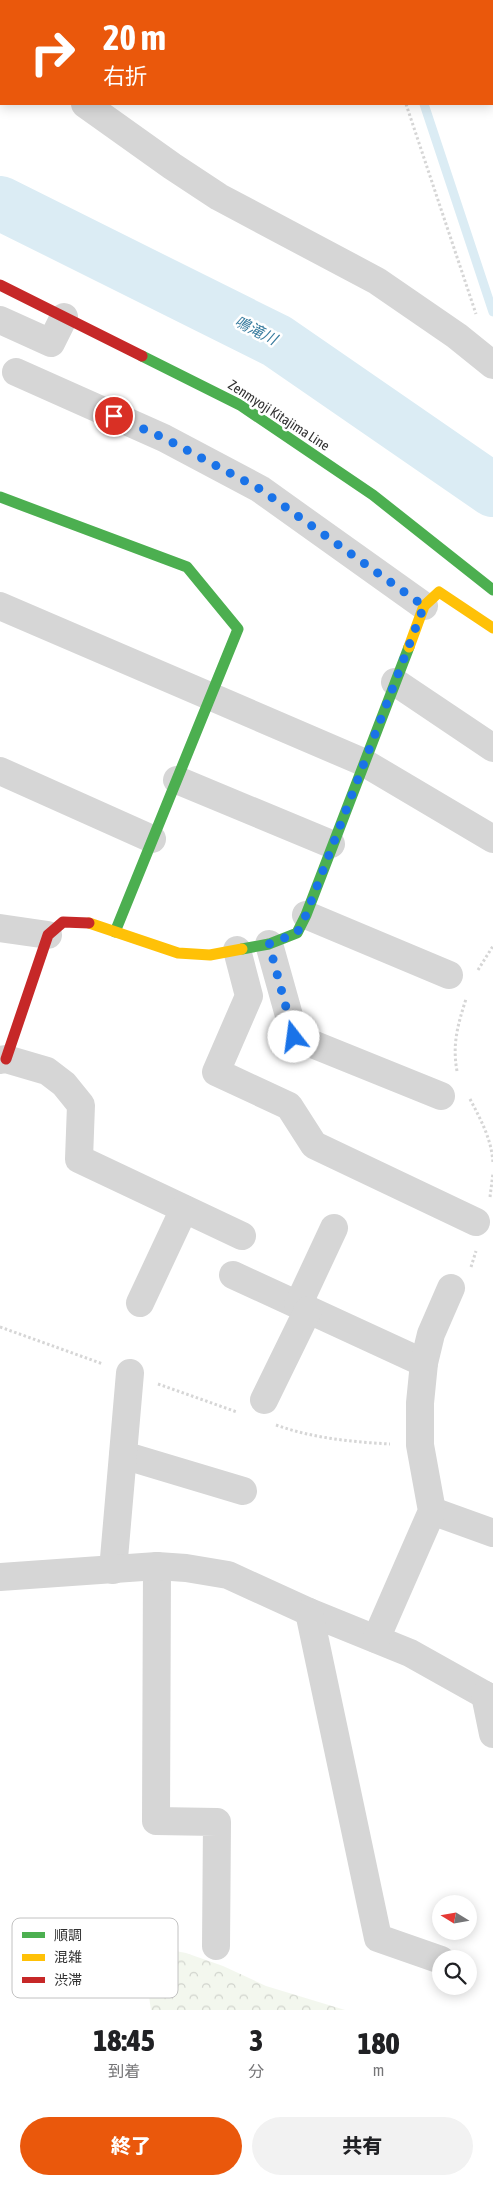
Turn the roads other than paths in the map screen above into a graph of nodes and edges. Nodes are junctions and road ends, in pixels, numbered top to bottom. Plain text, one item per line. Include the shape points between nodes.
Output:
1 (86, 105) edge
2 (0, 285) edge
3 (64, 317) junction
4 (0, 320) edge
5 (489, 362) edge
6 (16, 372) dead end
7 (0, 498) edge
8 (493, 590) edge
9 (0, 606) edge
10 (424, 606) junction
11 (493, 628) edge
12 (395, 682) junction
13 (210, 697) junction
14 (493, 748) edge
15 (363, 762) junction
16 (0, 771) edge
17 (177, 780) junction
18 (152, 839) junction
19 (493, 839) edge
20 (332, 844) junction
21 (306, 915) junction
22 (0, 928) edge
23 (115, 932) junction
24 (48, 935) junction
25 (269, 944) junction
26 (237, 950) junction
27 (464, 981) road end
28 (3, 1059) edge
29 (453, 1094) road end
30 (184, 1209) junction
31 (476, 1222) dead end
32 (334, 1228) dead end
33 (242, 1236) dead end
34 (233, 1275) dead end
35 (451, 1288) dead end
36 (140, 1303) dead end
37 (303, 1308) junction
38 (424, 1363) junction
39 (130, 1374) road end
40 (258, 1412) road end
41 (123, 1456) junction
42 (243, 1491) dead end
43 (432, 1511) junction
44 (493, 1533) edge
45 (157, 1566) junction
46 (113, 1570) junction
47 (0, 1577) edge
48 (309, 1612) junction
49 (376, 1639) junction
50 (489, 1699) edge
51 (493, 1734) edge
52 (216, 1946) dead end
53 (432, 1957) edge

1 - 5 street via 219,197 377,281
2 - 3 street, Zenmyoji Kitajima Line
3 - 4 street via 50,343
3 - 8 street, Zenmyoji Kitajima Line via 240,404 373,495
6 - 10 street via 164,438 260,489
7 - 13 street via 187,567 238,629
9 - 13 street
10 - 11 street via 439,592
10 - 12 street
12 - 14 street
12 - 15 street
13 - 15 street
13 - 17 street
15 - 19 street
15 - 20 street
16 - 18 street
17 - 18 street
17 - 20 street
18 - 23 street
20 - 21 street
21 - 25 street via 297,933
21 - 27 street
22 - 24 street
23 - 24 street via 85,922 63,922
23 - 26 street via 178,954 210,955
24 - 28 street
25 - 26 street
25 - 29 street via 294,1037
26 - 31 street via 249,996 216,1072 289,1106 314,1145
28 - 30 street via 47,1071 64,1084 81,1105 79,1158
30 - 33 street
30 - 36 street
32 - 37 street
34 - 37 street
35 - 38 street via 431,1334
37 - 38 street
37 - 40 street
38 - 43 street via 420,1445
39 - 41 street
41 - 42 street
41 - 46 street
43 - 44 street
43 - 49 street
45 - 46 street
45 - 48 street via 228,1575
45 - 52 street via 156,1821 217,1822
46 - 47 street
48 - 49 street
48 - 53 street via 378,1938
49 - 50 street via 410,1653
50 - 51 street

